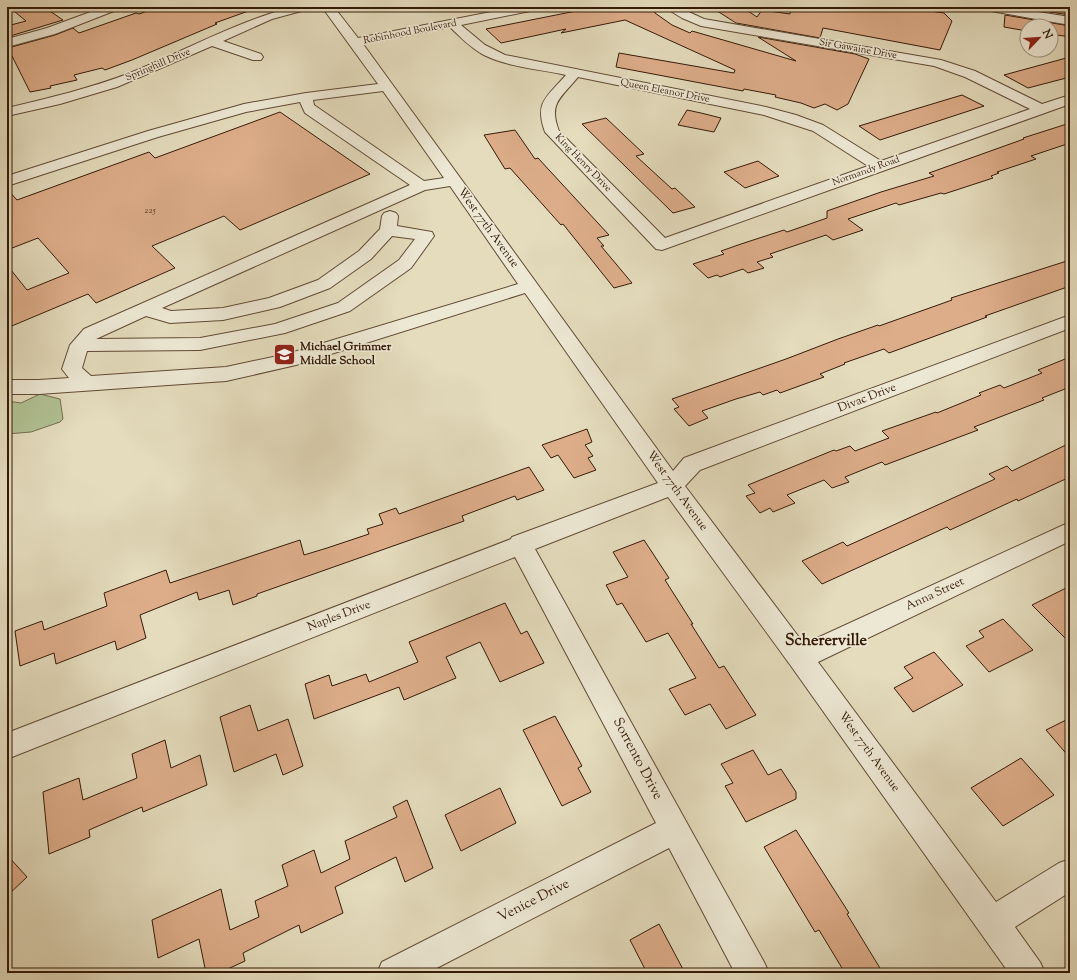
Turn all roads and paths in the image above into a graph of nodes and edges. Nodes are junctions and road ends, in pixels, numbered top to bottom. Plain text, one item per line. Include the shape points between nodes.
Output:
1 (85, 7) edge
2 (115, 7) edge
3 (305, 7) edge
4 (328, 7) edge
5 (535, 7) edge
6 (670, 7) edge
7 (985, 7) edge
8 (99, 13) junction
9 (1070, 21) edge
10 (452, 23) junction
11 (212, 42) junction
12 (355, 42) junction
13 (7, 43) edge
14 (256, 58) dead end
15 (574, 73) junction
16 (387, 87) junction
17 (306, 97) junction
18 (1070, 99) edge
19 (1041, 109) junction
20 (7, 112) edge
21 (878, 166) junction
22 (454, 181) junction
23 (7, 182) edge
24 (422, 186) junction
25 (393, 198) junction
26 (388, 230) junction
27 (662, 245) joint
28 (530, 286) junction
29 (144, 309) junction
30 (307, 320) junction
31 (1070, 321) edge
32 (79, 344) junction
33 (326, 349) junction
34 (86, 383) junction
35 (7, 387) edge
36 (672, 486) junction
37 (1070, 531) edge
38 (520, 544) junction
39 (800, 658) junction
40 (7, 746) edge
41 (675, 829) junction
42 (1070, 874) edge
43 (992, 923) junction
44 (393, 973) edge
45 (753, 973) edge
46 (1029, 973) edge

1 - 8 street
2 - 8 street
3 - 11 street, Springhill Drive via 268,17
4 - 12 street, West 77th Avenue
5 - 10 street, Robinhood Boulevard
6 - 19 street, Sir Gawaine Drive via 701,22 936,63 970,74
7 - 9 street
8 - 13 street via 51,31
10 - 12 street, Robinhood Boulevard
10 - 15 street, Queen Eleanor Drive via 486,52 502,58
11 - 14 street
11 - 20 street, Springhill Drive via 136,76 55,101
12 - 16 street, West 77th Avenue
15 - 21 street, Queen Eleanor Drive via 791,118 818,128
15 - 27 street, King Henry Drive via 548,105 547,118 552,132
16 - 17 street
16 - 22 street, West 77th Avenue
17 - 23 street via 244,108 153,134
17 - 24 street via 310,110
18 - 19 street, Normandy Road
19 - 21 street, Normandy Road
21 - 27 street, Normandy Road
22 - 24 street
22 - 28 street, West 77th Avenue
24 - 25 street
25 - 26 street
25 - 29 street
26 - 29 street via 365,255 324,284 274,303 223,314 170,317
26 - 30 street via 426,236 405,264 344,307
28 - 33 street
28 - 36 street, West 77th Avenue
29 - 32 street via 91,333
30 - 32 street via 278,329 200,344
30 - 33 street
31 - 36 street, Divac Drive via 692,464
32 - 34 street via 72,369
33 - 34 street via 226,374
34 - 35 street
36 - 38 street, Naples Drive
36 - 39 street, West 77th Avenue
37 - 39 street, Anna Street
38 - 40 street, Naples Drive
38 - 41 street, Sorrento Drive
39 - 43 street, West 77th Avenue
41 - 44 street, Venice Drive
41 - 45 street, Sorrento Drive
42 - 43 street
43 - 46 street, West 77th Avenue

